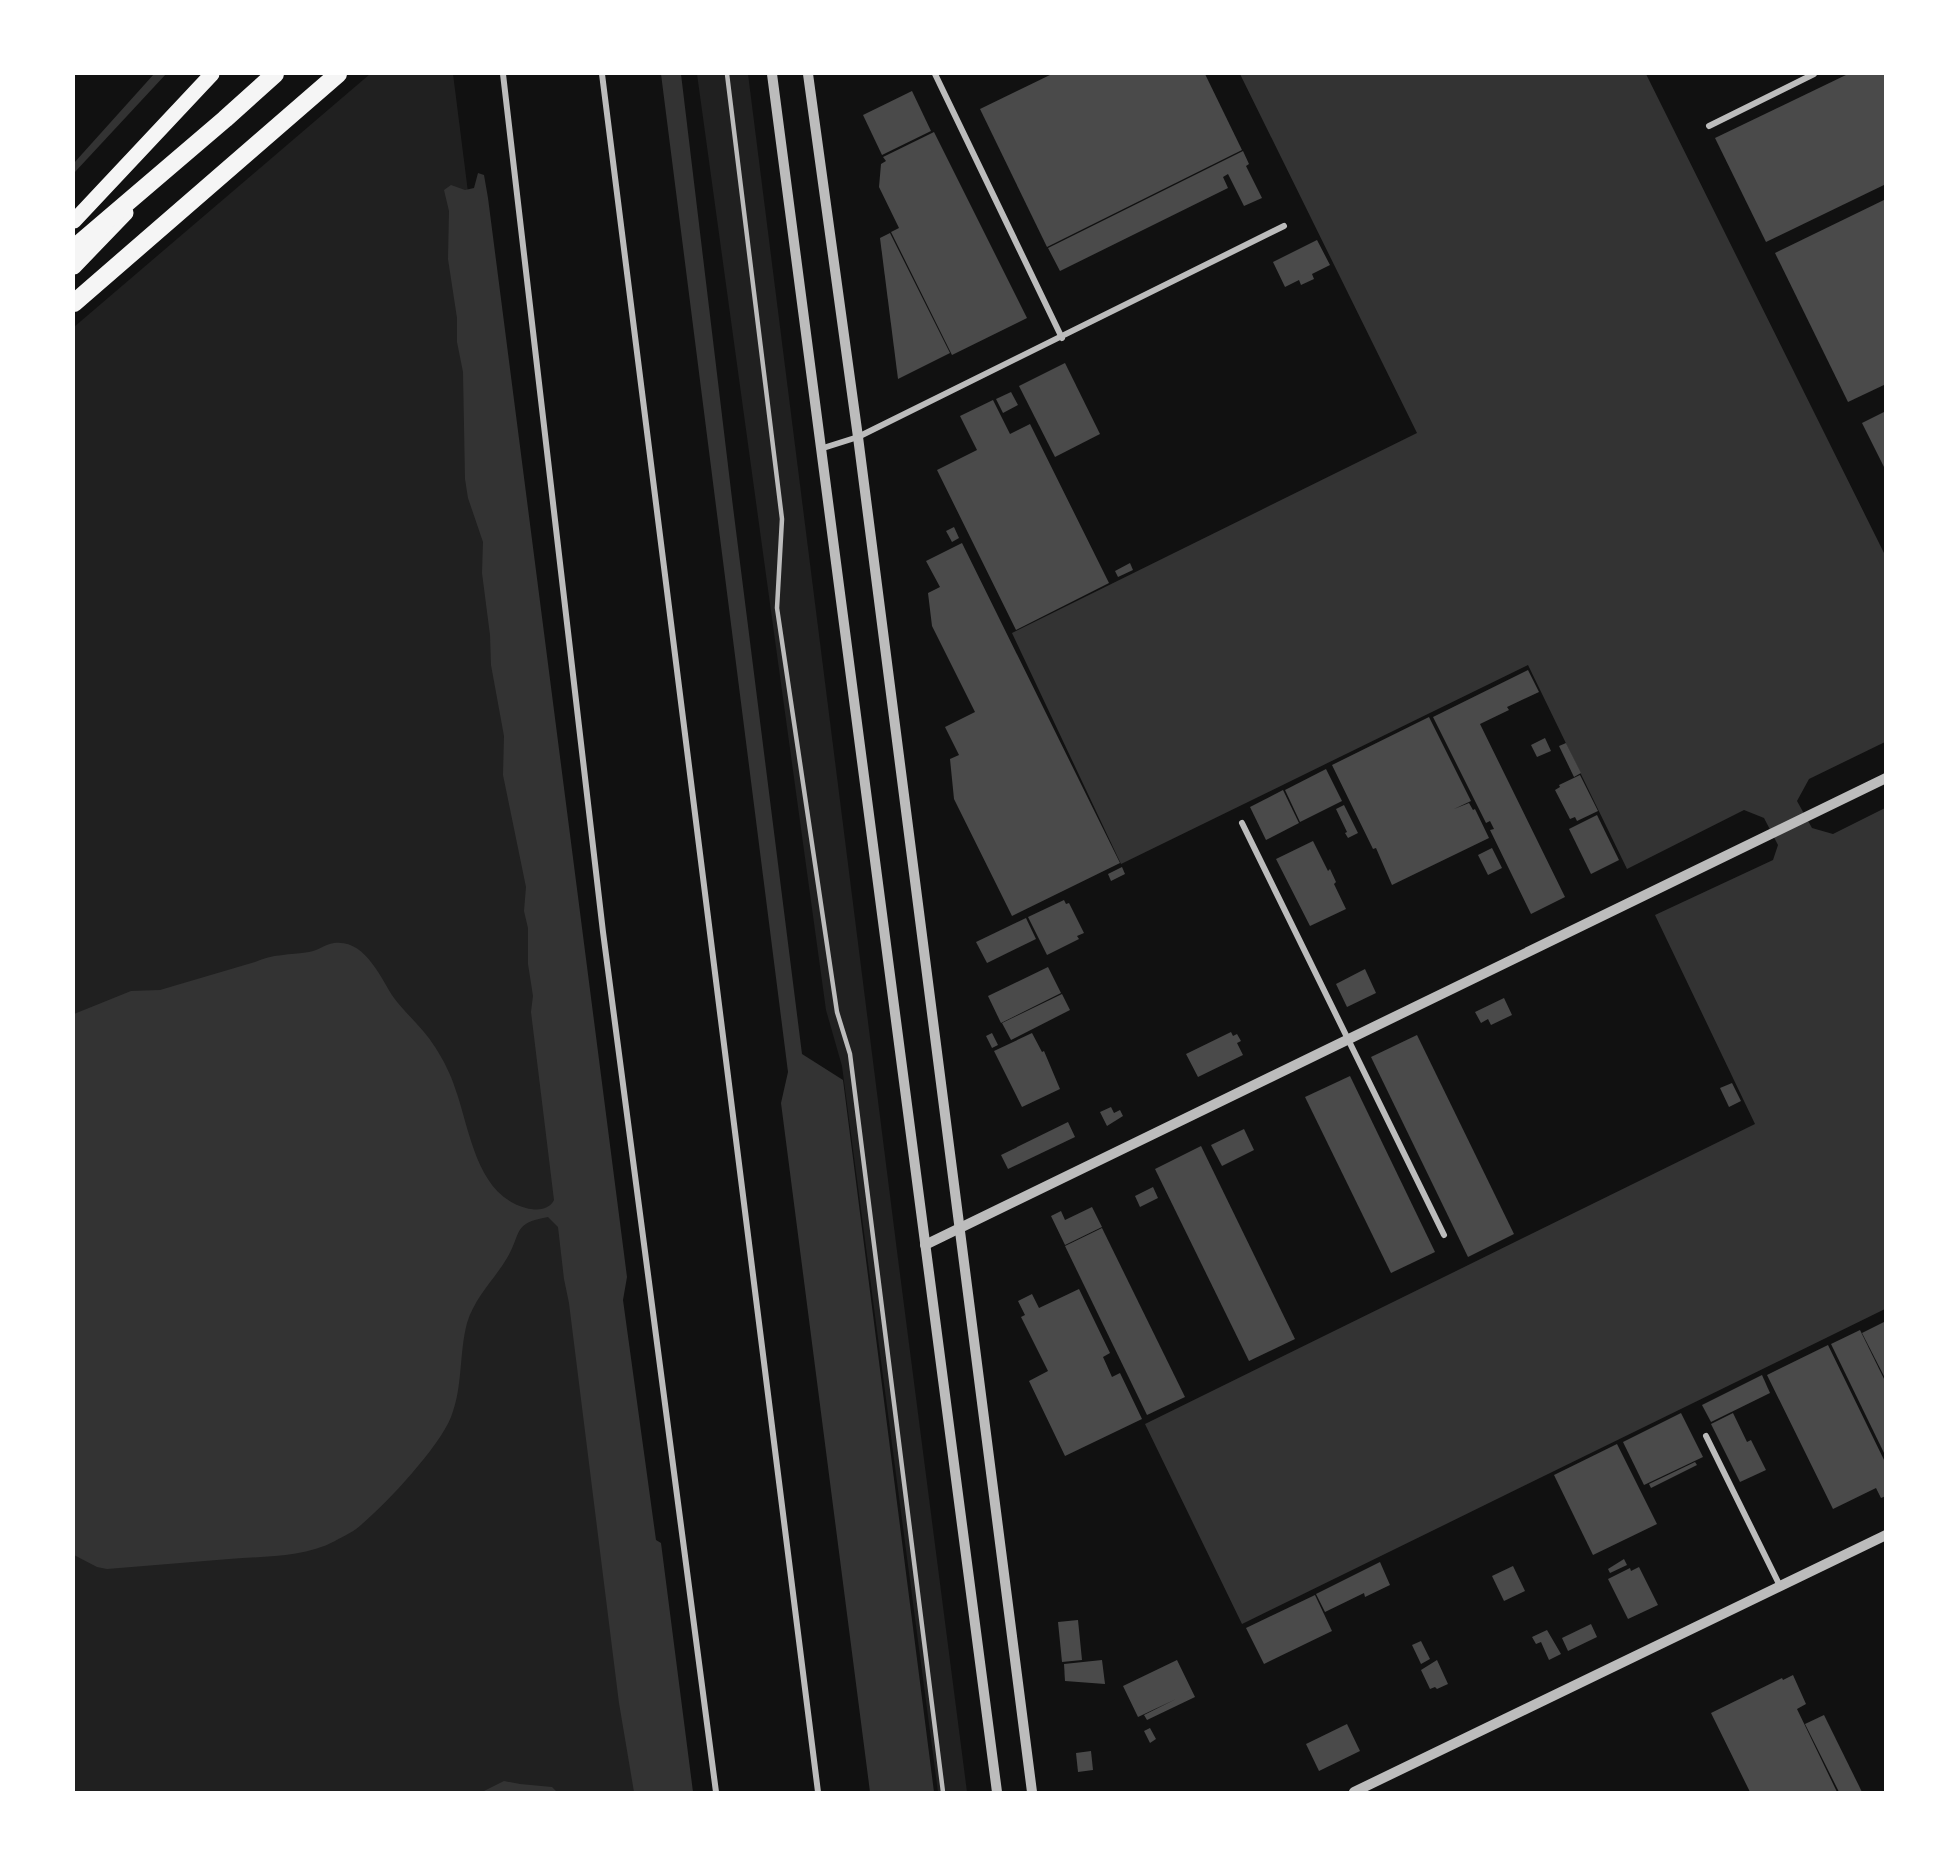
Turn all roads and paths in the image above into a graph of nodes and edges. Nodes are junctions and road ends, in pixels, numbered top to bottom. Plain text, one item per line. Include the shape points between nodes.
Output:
1 (212, 74) edge
2 (263, 74) edge
3 (275, 74) edge
4 (338, 74) edge
5 (503, 74) edge
6 (602, 74) edge
7 (727, 74) edge
8 (772, 74) edge
9 (808, 74) edge
10 (935, 74) edge
11 (1814, 74) edge
12 (1709, 126) dead end
13 (74, 221) edge
14 (1284, 226) dead end
15 (74, 248) edge
16 (74, 267) edge
17 (74, 303) edge
18 (1062, 338) junction
19 (858, 437) junction
20 (819, 449) junction
21 (1886, 778) edge
22 (1242, 824) dead end
23 (1348, 1040) junction
24 (961, 1228) junction
25 (1444, 1235) dead end
26 (925, 1245) junction
27 (1706, 1436) dead end
28 (1886, 1535) edge
29 (1780, 1586) junction
30 (716, 1792) edge
31 (818, 1792) edge
32 (943, 1792) edge
33 (997, 1792) edge
34 (1032, 1792) edge
35 (1354, 1792) edge

1 - 13 main road
2 - 16 main road
3 - 15 highway
4 - 17 highway
5 - 30 street via 603,932
6 - 31 street
7 - 32 lane via 782,519 777,608 837,1012 850,1054
8 - 20 street
9 - 19 street
10 - 18 street
11 - 12 street
14 - 18 street
18 - 19 street
19 - 20 street
19 - 24 street
20 - 26 street
21 - 23 street
22 - 23 street
23 - 24 street
23 - 25 street
24 - 26 street
24 - 34 street
26 - 33 street
27 - 29 street
28 - 29 street
29 - 35 street

